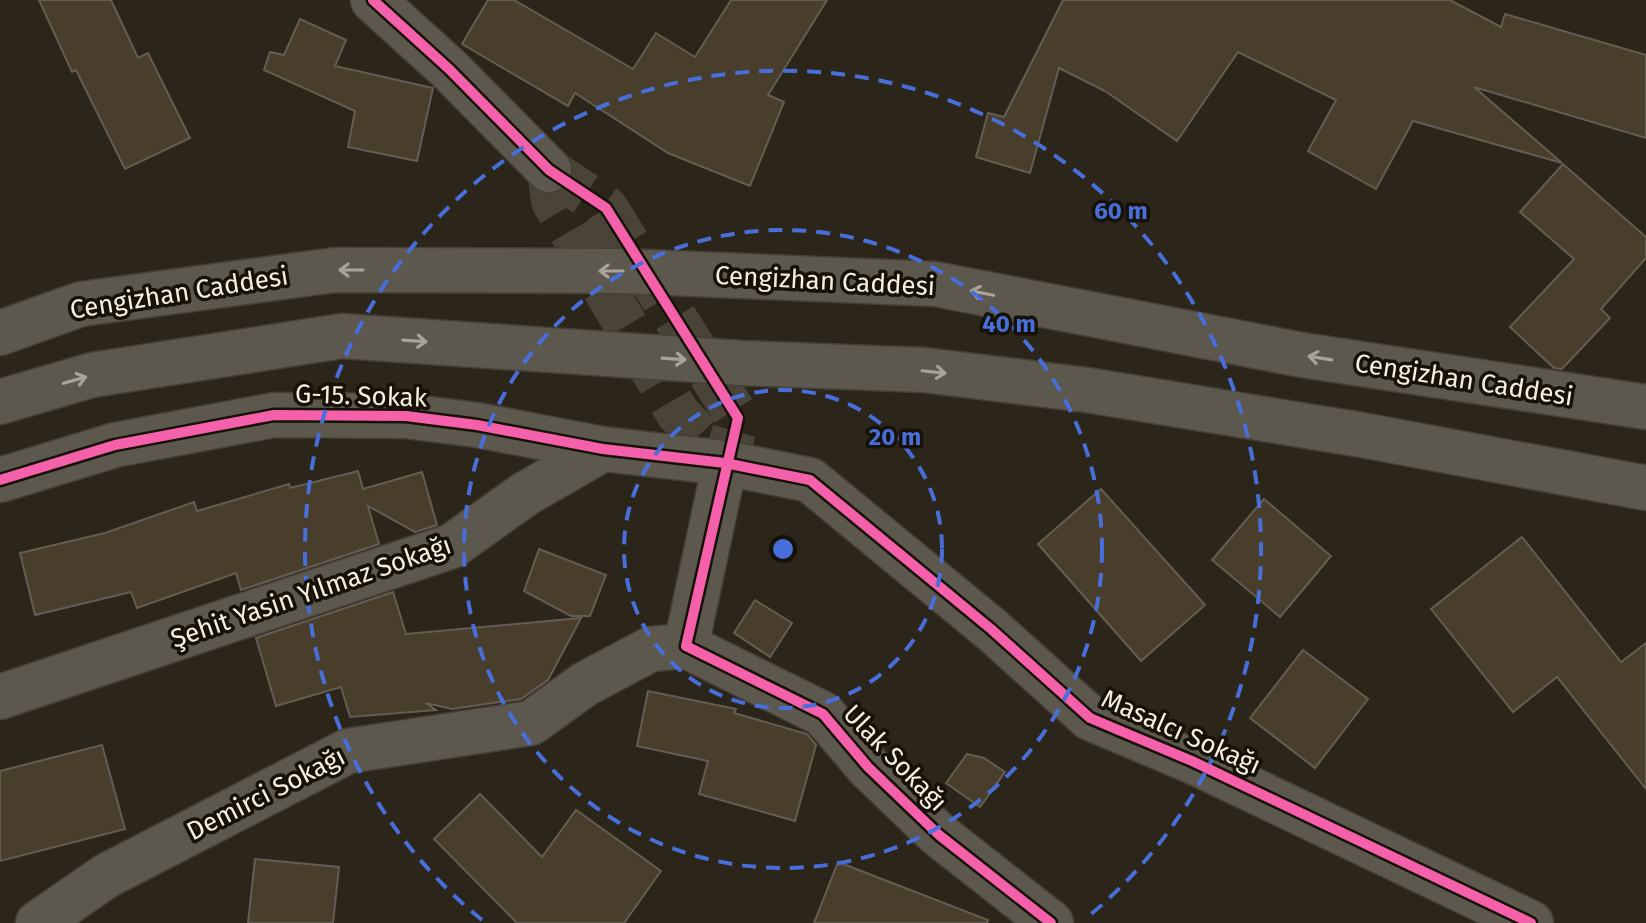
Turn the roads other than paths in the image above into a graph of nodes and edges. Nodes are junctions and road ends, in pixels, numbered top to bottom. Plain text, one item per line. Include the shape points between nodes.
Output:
1 (373, 0) edge
2 (549, 170) tunnel mouth
3 (0, 333) edge
4 (0, 402) edge
5 (1646, 407) edge
6 (603, 449) junction
7 (725, 463) junction
8 (0, 480) edge
9 (1645, 491) edge
10 (686, 646) junction
11 (0, 697) edge
12 (38, 923) edge
13 (1051, 923) edge
14 (1531, 923) edge

1 - 2 street
5 -> 3 street, Cengizhan Caddesi via 1302,355 935,284 623,271 335,270 81,304
4 -> 9 street via 92,375 342,336 924,370 1087,390 1347,433
6 - 7 street, G-15. Sokak
6 - 8 street, G-15. Sokak via 406,416 274,415 115,445
6 - 11 street, Şehit Yasin Yılmaz Sokağı via 525,494 452,546
7 - 10 street
7 - 14 street, Masalcı Sokağı via 810,480 1090,718 1192,761
10 - 12 street, Demirci Sokağı via 651,649 585,684 531,723 348,751 106,876
10 - 13 street, Ulak Sokağı via 823,714 868,767 939,835

